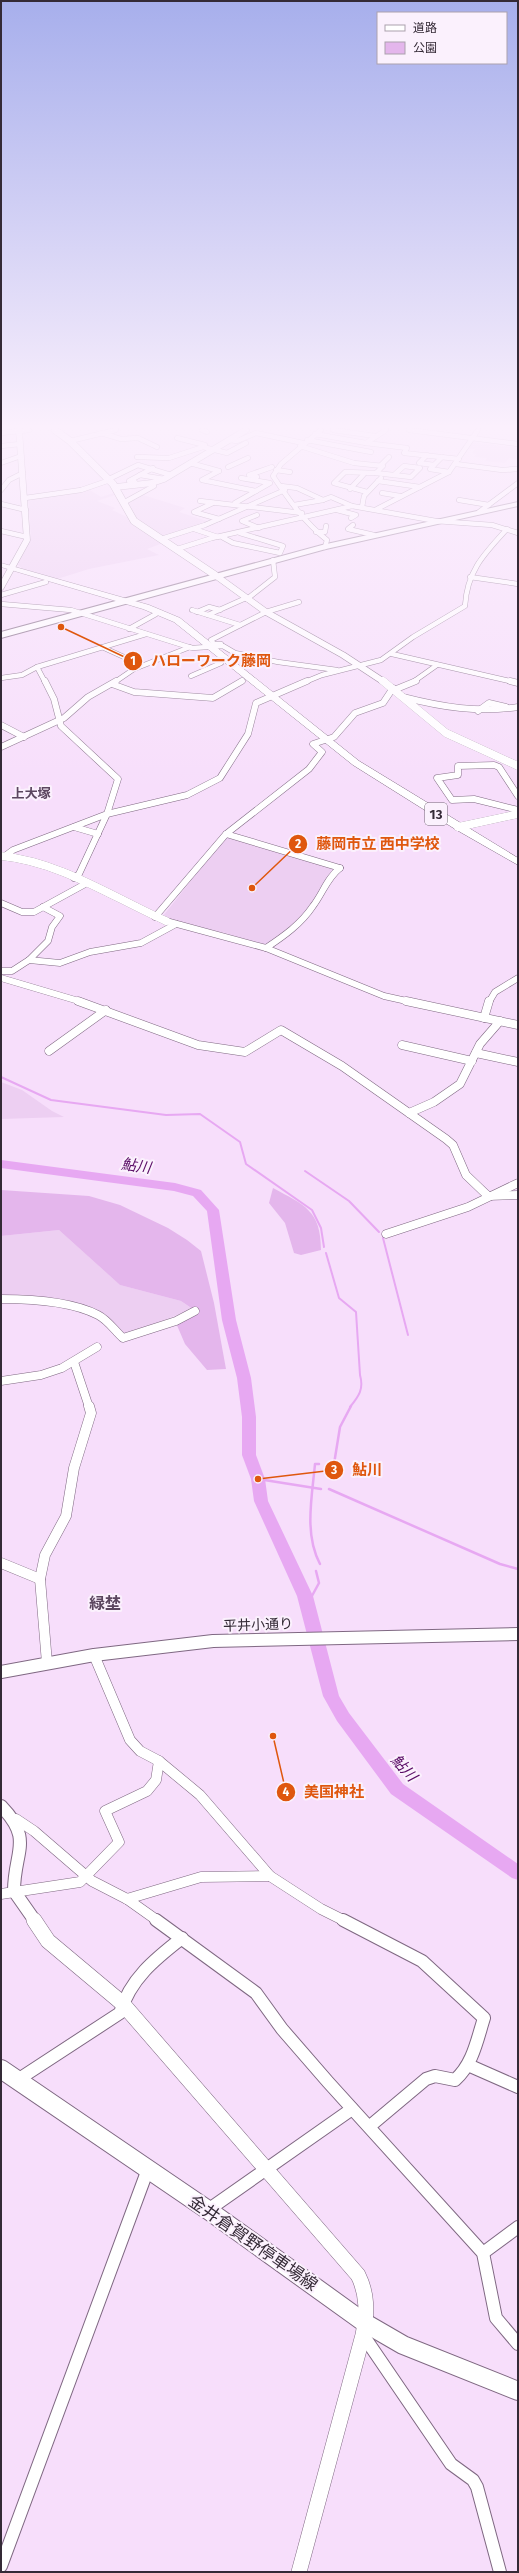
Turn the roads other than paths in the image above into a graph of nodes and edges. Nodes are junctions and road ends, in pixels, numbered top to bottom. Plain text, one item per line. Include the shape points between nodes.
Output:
1 (21, 550) edge
2 (179, 550) edge
3 (255, 550) edge
4 (280, 550) edge
5 (310, 550) edge
6 (487, 550) edge
7 (276, 557) junction
8 (1, 567) edge
9 (11, 570) junction
10 (215, 575) junction
11 (470, 577) junction
12 (3, 580) edge
13 (46, 582) junction
14 (518, 584) edge
15 (1, 587) edge
16 (1, 596) edge
17 (246, 598) junction
18 (120, 602) junction
19 (300, 602) dead end
20 (1, 604) edge
21 (220, 610) junction
22 (266, 612) junction
23 (82, 613) junction
24 (156, 614) junction
25 (208, 615) junction
26 (240, 625) junction
27 (129, 629) junction
28 (146, 634) junction
29 (1, 635) edge
30 (102, 647) junction
31 (190, 647) junction
32 (206, 647) junction
33 (224, 647) junction
34 (392, 654) junction
35 (124, 657) dead end
36 (221, 663) junction
37 (437, 665) junction
38 (360, 666) junction
39 (37, 667) junction
40 (340, 671) junction
41 (191, 676) dead end
42 (1, 678) edge
43 (242, 680) junction
44 (518, 683) edge
45 (112, 684) junction
46 (394, 689) junction
47 (403, 697) junction
48 (268, 698) junction
49 (518, 707) edge
50 (59, 720) junction
51 (1, 725) edge
52 (24, 737) junction
53 (321, 740) junction
54 (1, 747) edge
55 (501, 760) junction
56 (490, 764) junction
57 (498, 766) junction
58 (518, 766) edge
59 (518, 796) edge
60 (517, 809) edge
61 (107, 814) junction
62 (74, 827) junction
63 (458, 827) junction
64 (98, 834) junction
65 (226, 834) junction
66 (3, 856) edge
67 (518, 862) edge
68 (74, 878) junction
69 (87, 883) junction
70 (1, 903) edge
71 (43, 907) junction
72 (155, 917) junction
73 (166, 921) joint
74 (176, 924) junction
75 (266, 948) junction
76 (28, 960) junction
77 (1, 971) edge
78 (1, 978) edge
79 (518, 978) edge
80 (106, 1010) junction
81 (484, 1018) junction
82 (500, 1021) junction
83 (518, 1025) edge
84 (402, 1045) dead end
85 (49, 1051) dead end
86 (476, 1053) junction
87 (472, 1061) junction
88 (518, 1062) edge
89 (409, 1113) junction
90 (518, 1183) edge
91 (518, 1195) edge
92 (488, 1196) junction
93 (386, 1234) dead end
94 (1, 1298) edge
95 (195, 1311) dead end
96 (97, 1346) dead end
97 (74, 1362) junction
98 (1, 1381) edge
99 (1, 1563) edge
100 (40, 1579) junction
101 (518, 1634) edge
102 (94, 1656) junction
103 (47, 1663) junction
104 (1, 1672) edge
105 (159, 1761) junction
106 (1, 1806) edge
107 (16, 1819) junction
108 (87, 1876) junction
109 (270, 1876) junction
110 (8, 1892) edge
111 (127, 1899) junction
112 (182, 1938) junction
113 (122, 2003) junction
114 (468, 2065) junction
115 (1, 2069) edge
116 (19, 2079) junction
117 (518, 2087) edge
118 (352, 2109) junction
119 (370, 2126) junction
120 (148, 2169) junction
121 (266, 2169) junction
122 (208, 2210) junction
123 (518, 2226) edge
124 (483, 2253) junction
125 (364, 2330) junction
126 (518, 2344) edge
127 (518, 2392) edge
128 (1, 2566) edge
129 (299, 2572) edge
130 (500, 2572) edge

1 - 9 street
2 - 10 main road
3 - 7 street
4 - 7 street
5 - 7 highway
6 - 11 street
7 - 10 highway
7 - 17 street via 275,577 267,581 263,590
8 - 9 main road, 13
9 - 12 street
9 - 13 main road, 13
9 - 18 main road, 13
10 - 17 street
10 - 18 highway
11 - 14 street
11 - 34 street via 466,586 465,606 461,610 413,637
12 - 15 street
13 - 16 street
13 - 18 main road, 13
17 - 21 street
17 - 22 street
18 - 23 highway
18 - 24 main road, 13
18 - 32 main road, 13 via 154,610 177,620
19 - 22 street
20 - 23 street
21 - 25 street
21 - 25 street via 208,607 195,611
22 - 26 street
22 - 38 street
23 - 27 street
23 - 29 highway
24 - 27 street
24 - 32 main road, 13
25 - 26 street
26 - 33 street via 211,640 216,644 224,644
27 - 28 street
28 - 30 street
28 - 31 street
30 - 35 street
30 - 39 street
31 - 32 street
31 - 45 street via 134,669
32 - 33 street
32 - 36 main road, 13
32 - 48 main road, 13
33 - 40 street via 236,653 278,662
34 - 37 street
34 - 38 street
36 - 41 street
36 - 43 main road, 13
37 - 44 street
37 - 46 street via 416,680
38 - 40 street
38 - 46 street
39 - 42 street via 22,675
39 - 50 street via 54,699
40 - 48 street via 322,675
43 - 45 street via 213,698 141,693
43 - 48 main road, 13
45 - 50 street via 88,697
46 - 47 street
46 - 53 street via 383,703 356,713 334,737
47 - 49 street via 450,709 478,711
47 - 55 street via 446,733
48 - 53 main road, 13
48 - 61 street via 254,705 256,710 248,734 220,778 187,795
50 - 52 street
50 - 61 street via 62,726 118,779
51 - 52 street
52 - 54 street
53 - 63 main road, 13
53 - 65 street via 312,745 322,752 309,769
55 - 56 street
55 - 57 street
55 - 58 street
56 - 57 street
56 - 60 street via 458,766 458,776 437,778 452,800 474,799
57 - 59 street
60 - 63 street
61 - 62 street
61 - 64 street
62 - 64 street
62 - 66 street
63 - 67 main road, 13
64 - 68 street via 79,874
65 - 72 street
65 - 75 street via 340,868 327,878 319,898 296,928
66 - 68 street via 35,862
68 - 69 street
69 - 71 street
69 - 72 street
70 - 71 street via 22,912 34,912
71 - 76 street via 60,916 52,927 46,945
72 - 73 street
73 - 74 street
74 - 75 street
74 - 76 street via 141,943 90,952 64,962
75 - 81 street via 384,996
76 - 77 street via 12,971
78 - 80 street
79 - 81 street via 495,990 490,996
80 - 85 street
80 - 89 street via 175,1038 230,1051 250,1050 281,1030 342,1066
81 - 82 street
82 - 83 street
82 - 86 street via 480,1044
84 - 87 street
86 - 87 street
86 - 88 street
87 - 89 street via 460,1084 434,1102
89 - 92 street via 453,1145 466,1175
90 - 92 street
91 - 92 street
92 - 93 street via 468,1207
94 - 95 street via 32,1300 91,1312 123,1338 176,1321
96 - 97 street
97 - 98 street via 42,1375
97 - 100 street via 91,1413 74,1468 66,1516 45,1555
99 - 100 street
100 - 103 street
101 - 102 street, 平井小通り via 198,1643
102 - 103 street, 平井小通り
102 - 105 street via 130,1740 140,1751
103 - 104 street, 平井小通り
105 - 108 street via 157,1778 153,1785 143,1794 105,1811 119,1842 104,1854 99,1865
105 - 109 street via 200,1795
106 - 107 street
107 - 108 street
107 - 110 street via 22,1840 14,1882
108 - 110 street via 80,1882
108 - 111 street via 92,1882
109 - 111 street via 201,1877
109 - 114 street via 321,1909 422,1961 484,2018
110 - 113 street via 48,1941
111 - 112 street
112 - 113 street via 148,1965 133,1983
112 - 118 street via 256,1993 282,2029
113 - 116 street via 120,2013
113 - 121 street
114 - 117 street
114 - 119 street via 456,2080 435,2076 426,2079
115 - 116 main road, 金井倉賀野停車場線
116 - 120 main road, 金井倉賀野停車場線
118 - 119 street
118 - 121 street
119 - 124 street
120 - 122 main road, 金井倉賀野停車場線
120 - 128 street
121 - 122 street
121 - 125 street via 358,2275 365,2288 367,2300
122 - 125 main road, 金井倉賀野停車場線
123 - 124 street
124 - 126 street via 492,2308 496,2318
125 - 127 main road, 金井倉賀野停車場線
125 - 129 street
125 - 130 street via 450,2464 473,2480

